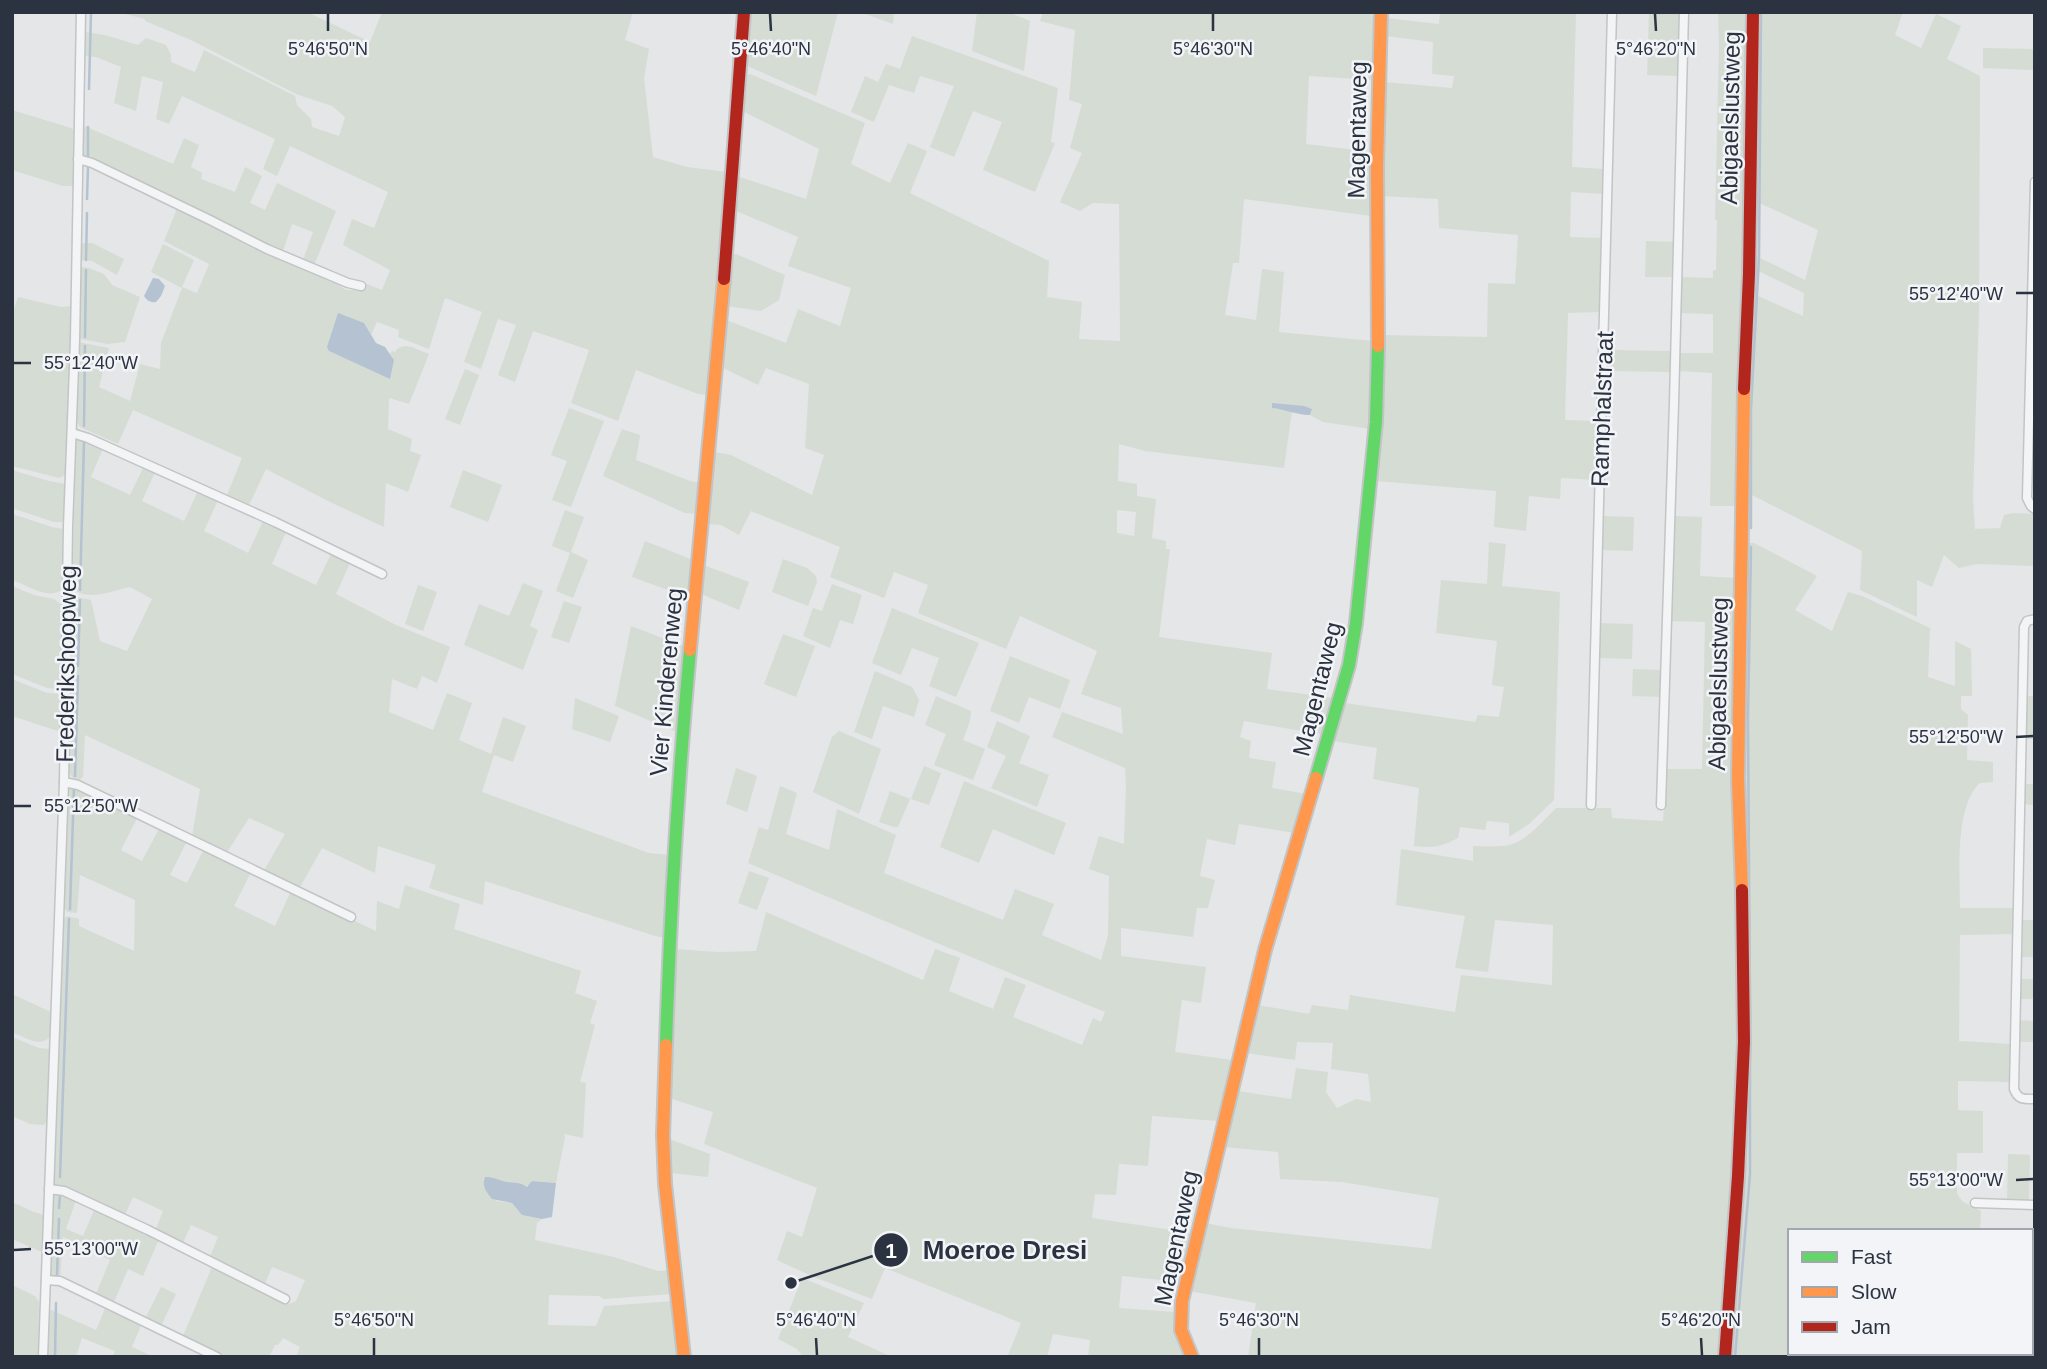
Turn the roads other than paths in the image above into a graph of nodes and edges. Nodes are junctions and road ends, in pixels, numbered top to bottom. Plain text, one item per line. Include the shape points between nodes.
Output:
1 (81, 12) edge
2 (744, 12) edge
3 (1381, 12) edge
4 (1612, 12) edge
5 (1684, 12) edge
6 (1752, 12) edge
7 (78, 159) junction
8 (2035, 182) edge
9 (360, 286) dead end
10 (72, 433) junction
11 (2035, 509) edge
12 (382, 575) dead end
13 (2035, 619) edge
14 (64, 782) junction
15 (1591, 805) dead end
16 (1661, 806) dead end
17 (351, 917) dead end
18 (2035, 1099) edge
19 (48, 1189) junction
20 (1975, 1203) dead end
21 (2035, 1205) edge
22 (46, 1280) junction
23 (285, 1299) dead end
24 (43, 1357) edge
25 (217, 1357) edge
26 (684, 1357) edge
27 (1192, 1357) edge
28 (1726, 1357) edge

1 - 7 street, Frederikshoopweg
2 - 26 street, Vier Kinderenweg via 682,739 668,971 665,1184
3 - 27 street, Magentaweg via 1376,422 1356,623 1339,702 1265,950 1182,1301 1179,1326
4 - 15 street, Ramphalstraat
5 - 16 street
6 - 28 street, Abigaelslustweg via 1738,658 1744,1042
7 - 9 street via 267,250
7 - 10 street, Frederikshoopweg
8 - 11 street via 2027,499
10 - 12 street via 275,522
10 - 14 street, Frederikshoopweg
13 - 18 street via 2024,627 2014,1089 2022,1099
14 - 17 street via 90,790
14 - 19 street, Frederikshoopweg
19 - 22 street, Frederikshoopweg
19 - 23 street via 64,1191
20 - 21 street
22 - 24 street, Frederikshoopweg
22 - 25 street via 60,1281

